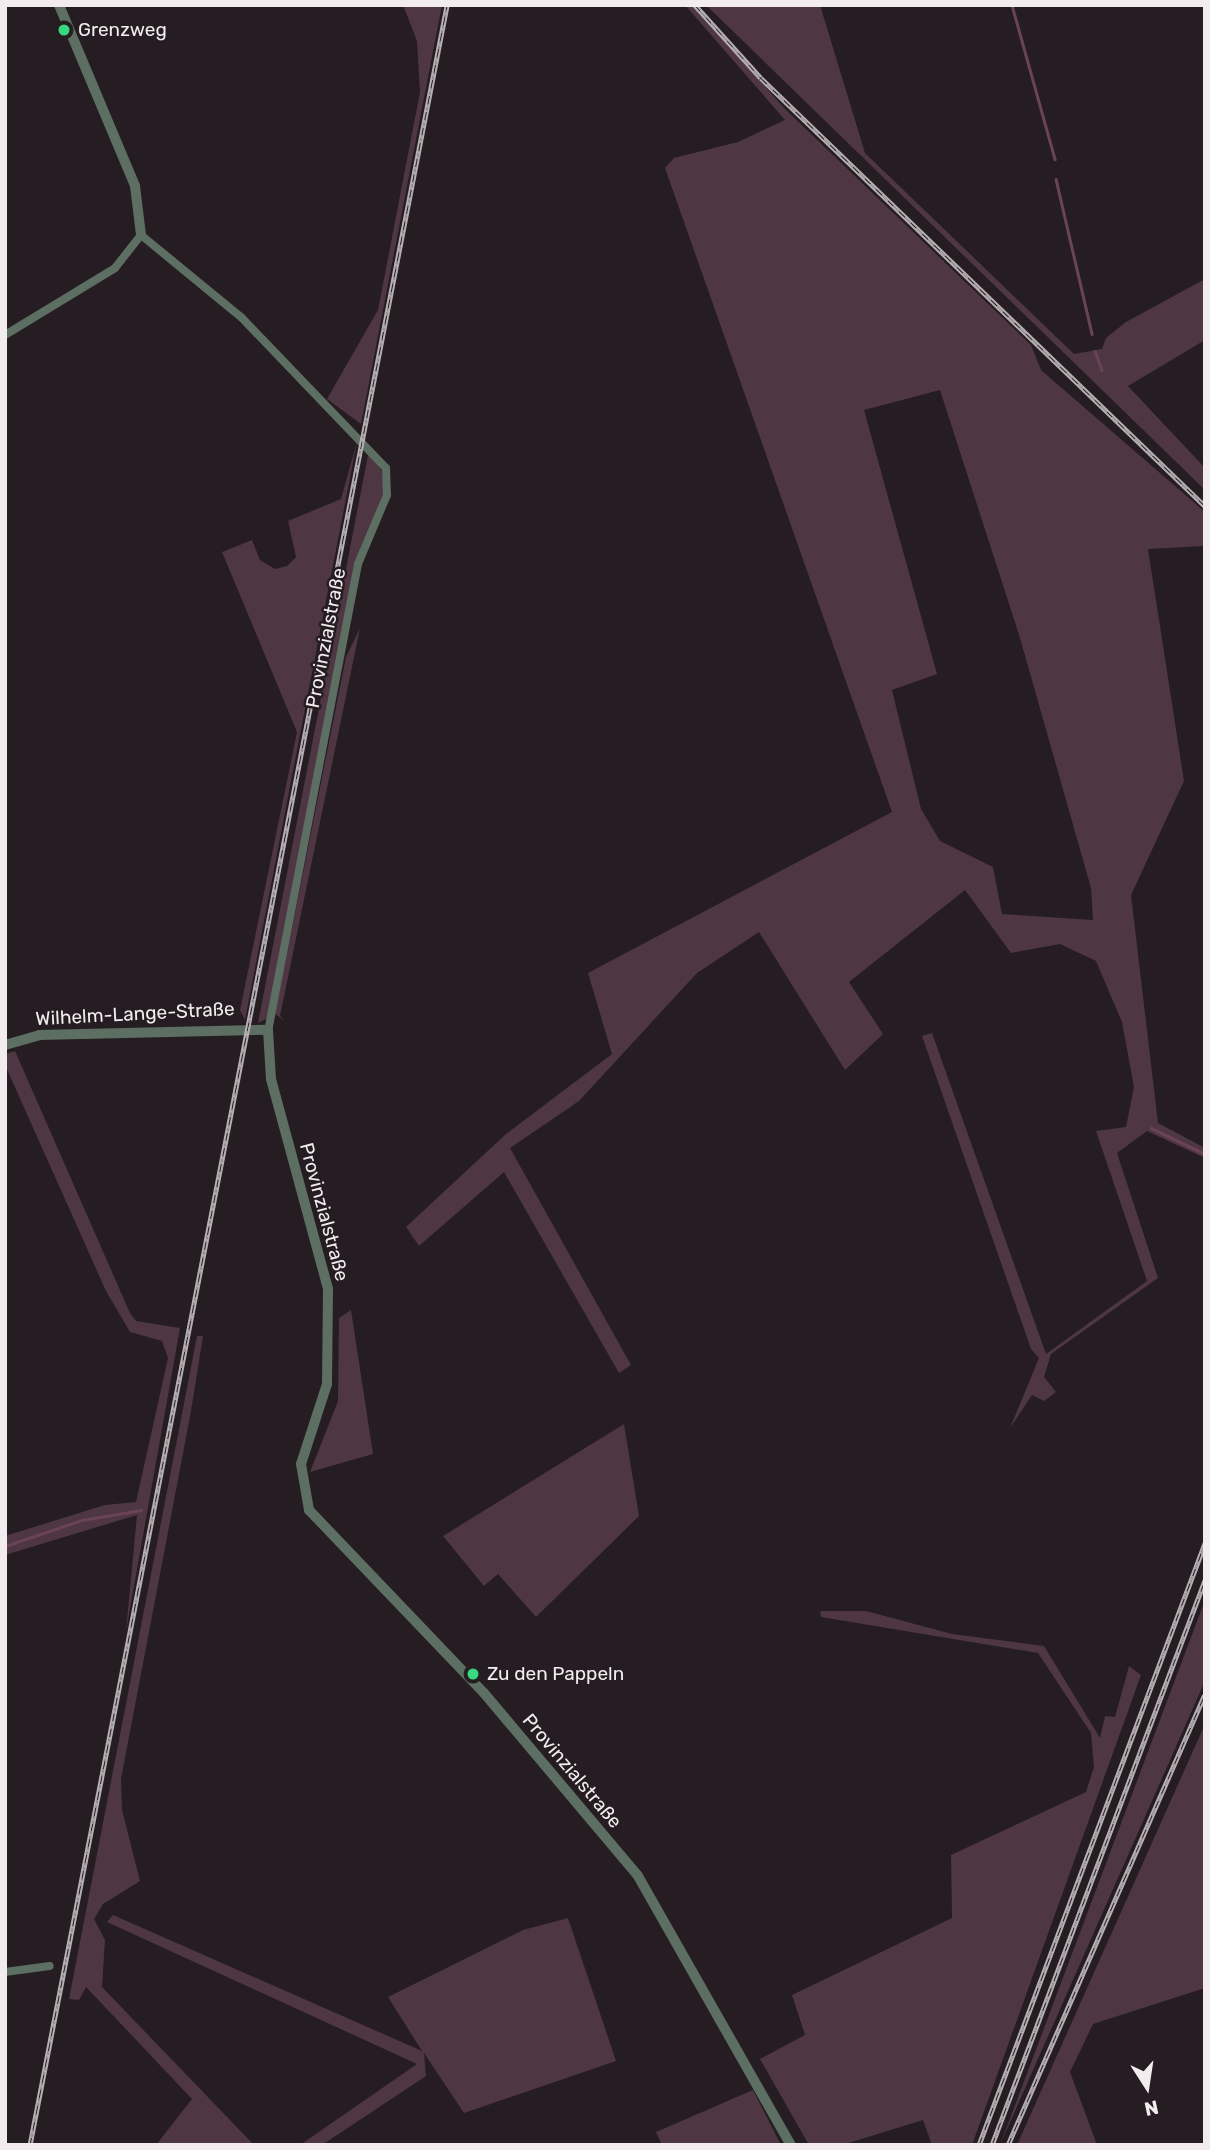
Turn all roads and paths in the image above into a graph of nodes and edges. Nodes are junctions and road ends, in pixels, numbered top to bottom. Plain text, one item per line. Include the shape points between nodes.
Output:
1 (59, 5) edge
2 (141, 235) junction
3 (5, 335) edge
4 (268, 1030) junction
5 (5, 1045) edge
6 (50, 1966) dead end
7 (5, 1972) edge
8 (792, 2145) edge

1 - 2 street via 135,186
2 - 3 street via 115,268
2 - 4 street, Provinzialstraße via 242,318 378,454 388,478 358,564
4 - 5 street, Wilhelm-Lange-Straße via 39,1035
4 - 8 street, Provinzialstraße via 271,1079 328,1299 327,1384 301,1464 309,1510 461,1667 638,1876
6 - 7 street

